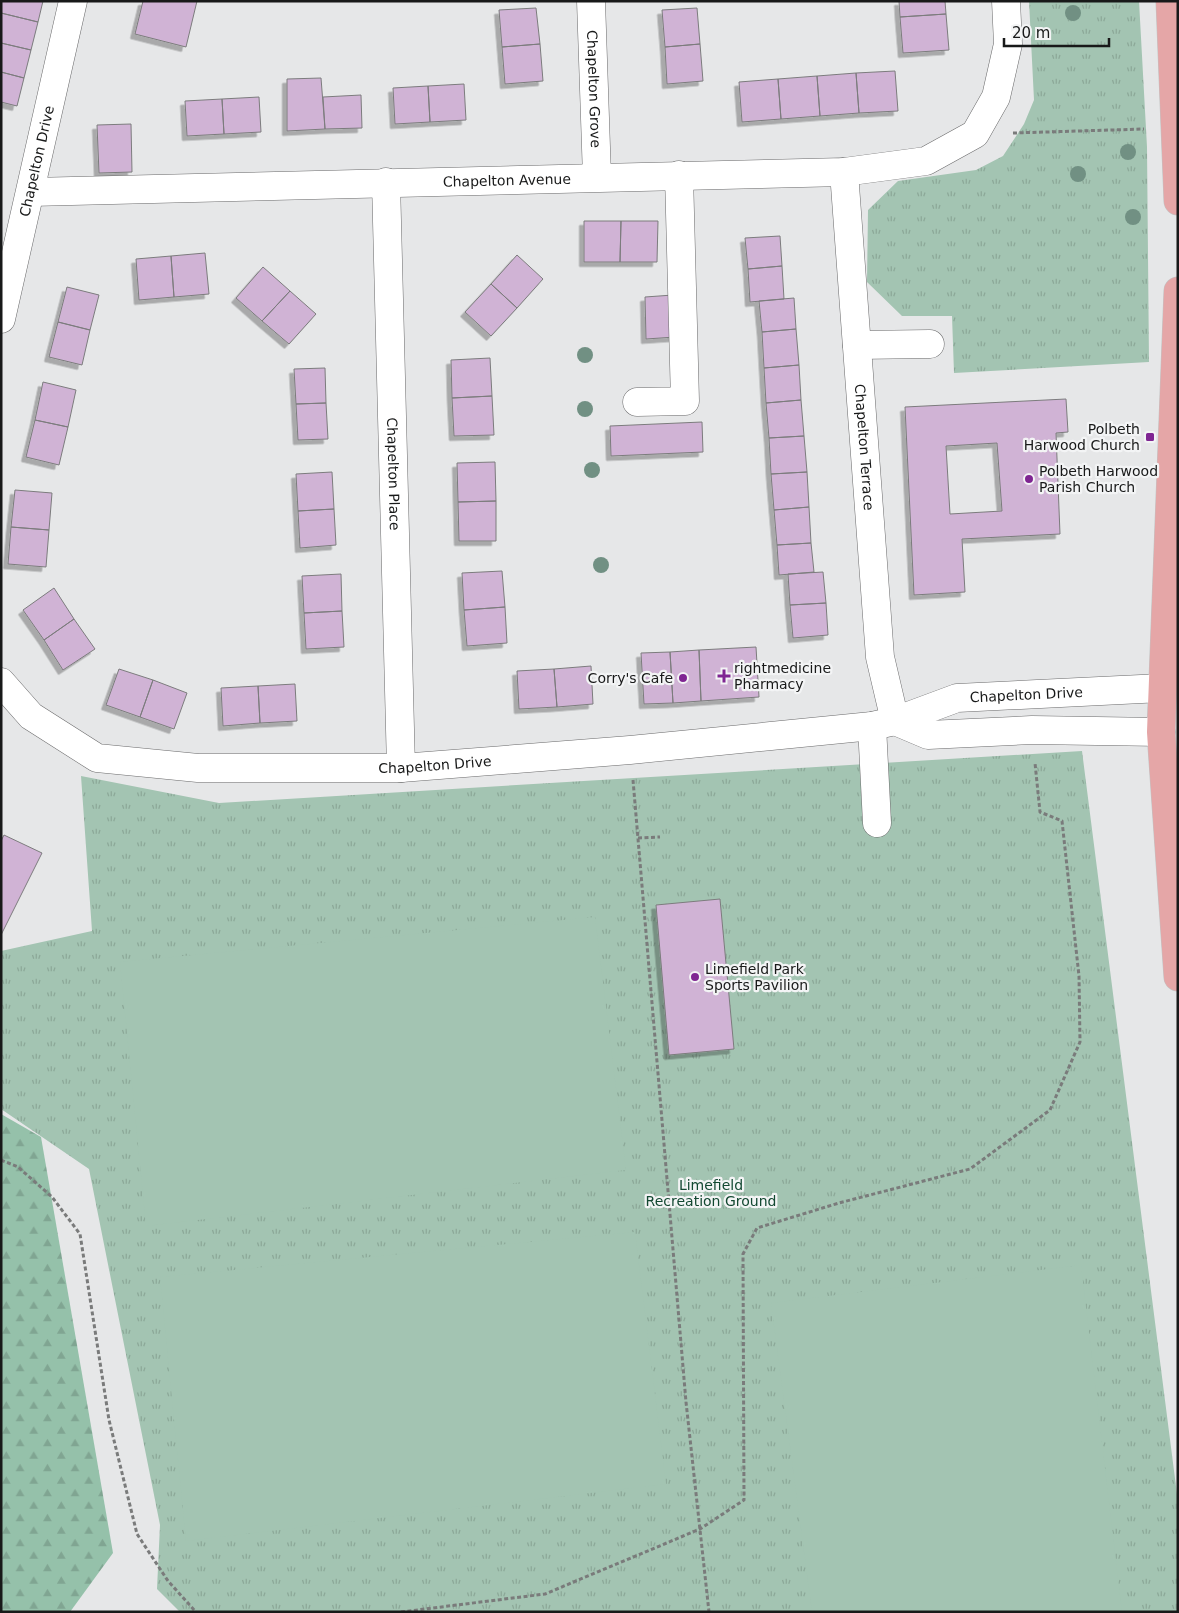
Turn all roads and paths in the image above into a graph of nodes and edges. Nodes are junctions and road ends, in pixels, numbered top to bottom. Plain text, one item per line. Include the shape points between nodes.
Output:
1 (73, 1) edge
2 (591, 1) edge
3 (1006, 1) edge
4 (1170, 1) edge
5 (1175, 128) junction
6 (975, 134) junction
7 (844, 172) junction
8 (679, 175) junction
9 (598, 177) junction
10 (386, 182) junction
11 (31, 192) junction
12 (1178, 200) edge
13 (1178, 291) edge
14 (1, 319) edge
15 (930, 344) dead end
16 (857, 346) junction
17 (636, 402) dead end
18 (1, 682) edge
19 (1162, 688) junction
20 (883, 724) junction
21 (1032, 730) junction
22 (1161, 732) junction
23 (630, 750) junction
24 (401, 768) junction
25 (877, 823) dead end
26 (660, 837) dead end
27 (638, 838) junction
28 (1178, 977) edge
29 (1, 1160) edge
30 (700, 1529) junction
31 (196, 1612) edge
32 (401, 1612) edge
33 (709, 1612) edge

1 - 11 street, Chapelton Drive
2 - 9 street, Chapelton Grove
3 - 6 street via 1008,44 996,97
4 - 5 main road
5 - 6 path
5 - 12 main road
6 - 7 street, Chapelton Avenue via 926,160
7 - 8 street, Chapelton Avenue
7 - 16 street, Chapelton Terrace
8 - 9 street, Chapelton Avenue
8 - 17 street via 685,401
9 - 10 street, Chapelton Avenue
10 - 11 street, Chapelton Avenue
10 - 24 street, Chapelton Place
11 - 14 street, Chapelton Drive
13 - 19 main road
15 - 16 street
16 - 20 street, Chapelton Terrace
18 - 24 street, Chapelton Drive via 31,716 97,758 198,768
19 - 20 street, Chapelton Drive via 957,698
19 - 22 main road
20 - 21 street, Chapelton Drive via 928,734
20 - 23 street, Chapelton Drive
20 - 25 street, Chapelton Terrace
21 - 22 street, Chapelton Drive
21 - 30 path via 1040,812 1062,821 1079,976 1080,1042 1050,1110 970,1169 756,1228 743,1254 744,1500
22 - 28 main road
23 - 24 street, Chapelton Drive
23 - 27 path
26 - 27 path
27 - 30 path via 686,1402
29 - 31 path via 18,1167 52,1197 80,1234 109,1420 137,1534 168,1581
30 - 32 path via 545,1594
30 - 33 path

